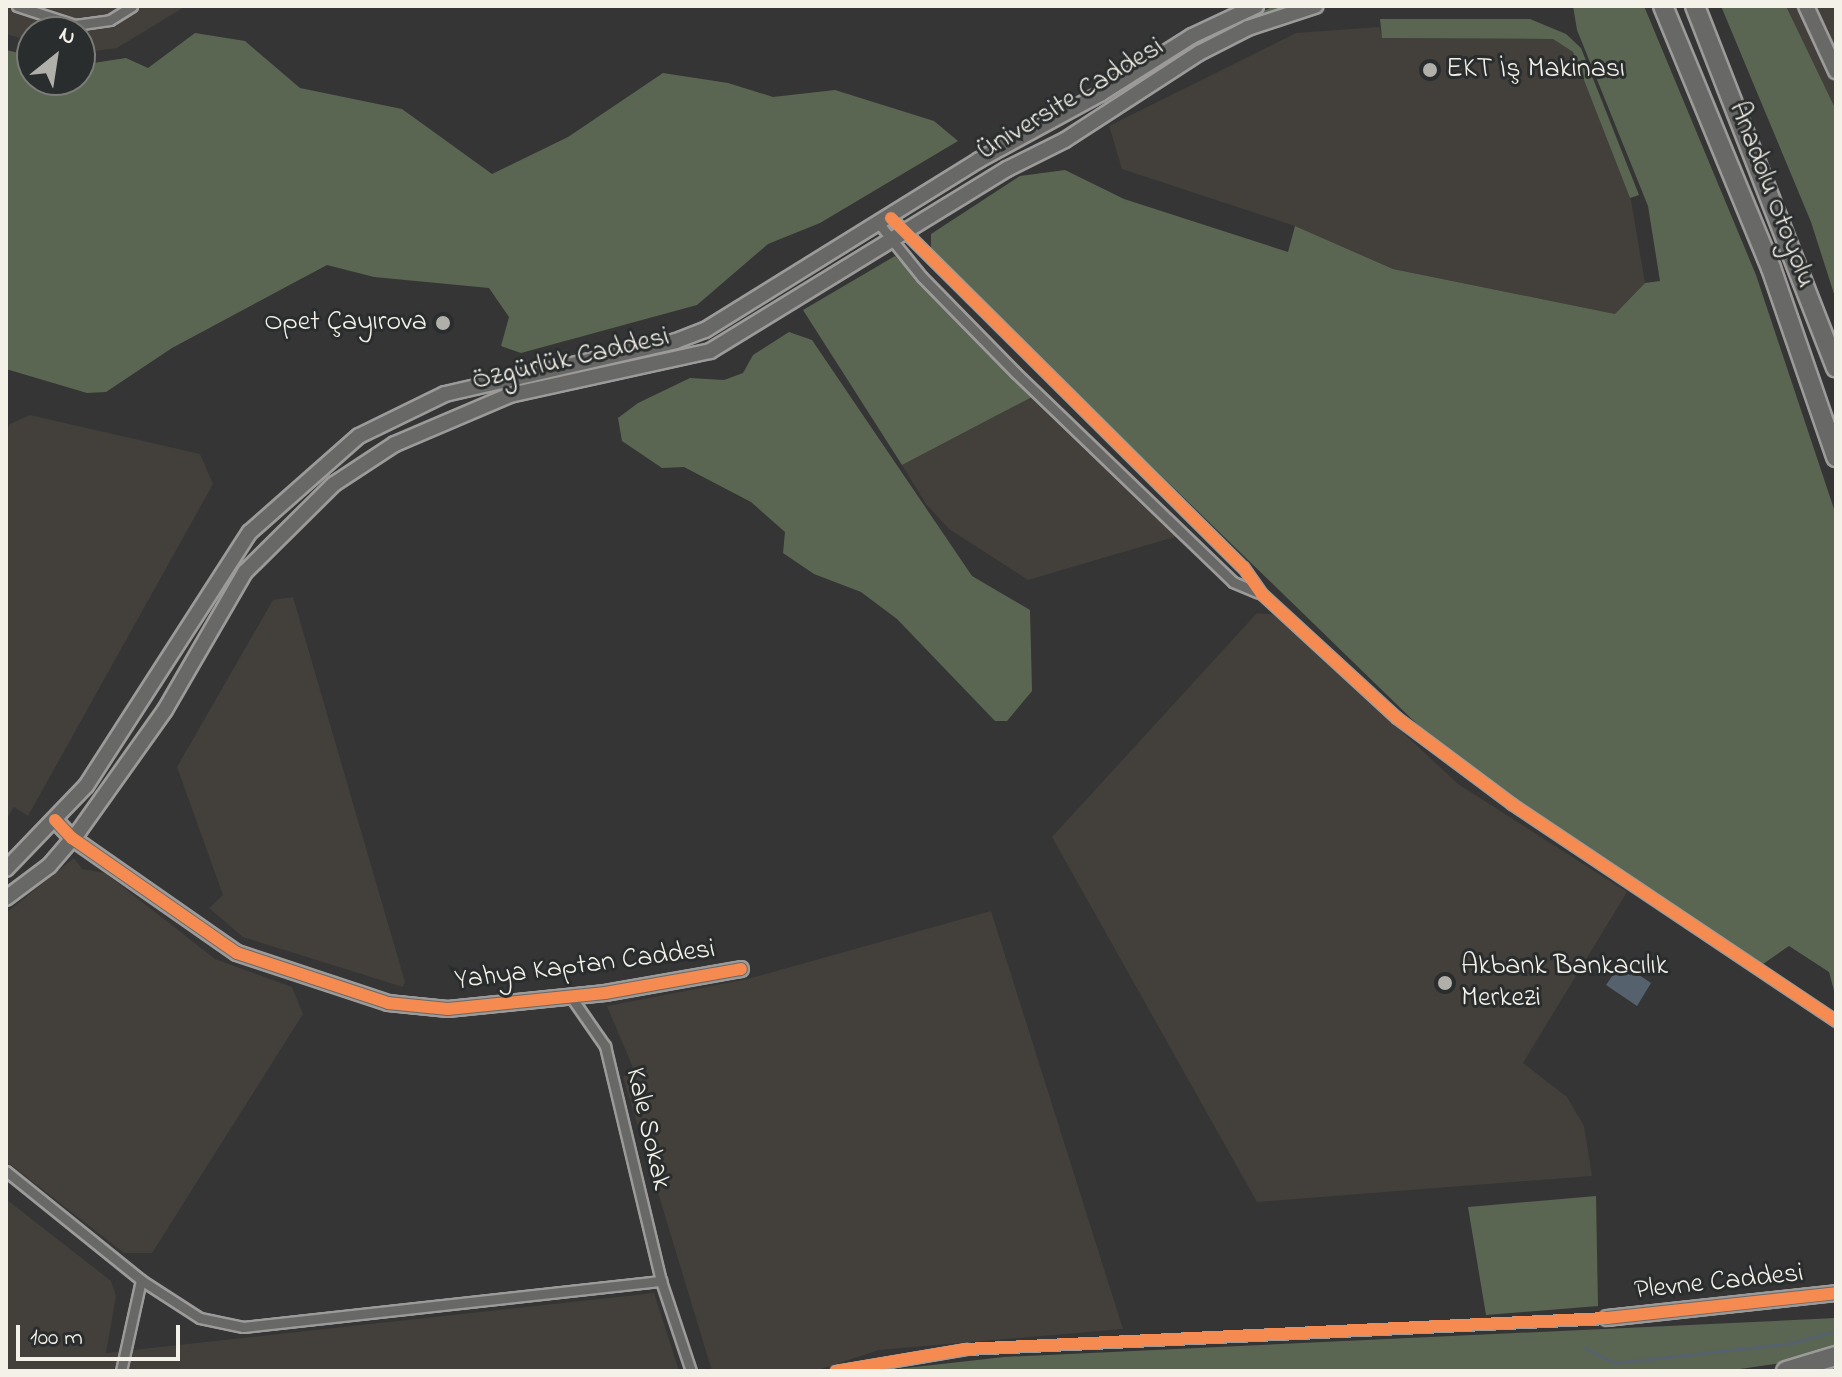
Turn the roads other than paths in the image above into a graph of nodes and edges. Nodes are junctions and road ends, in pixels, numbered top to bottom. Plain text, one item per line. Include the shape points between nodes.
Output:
1 (17, 6) edge
2 (132, 6) edge
3 (1256, 6) edge
4 (1315, 6) edge
5 (1663, 6) edge
6 (1695, 6) edge
7 (1806, 6) edge
8 (1836, 71) edge
9 (886, 222) junction
10 (905, 234) junction
11 (892, 242) junction
12 (1836, 367) edge
13 (1836, 457) edge
14 (1262, 594) junction
15 (55, 820) junction
16 (72, 838) junction
17 (6, 869) edge
18 (6, 898) edge
19 (741, 969) dead end
20 (571, 997) junction
21 (1836, 1021) edge
22 (6, 1171) edge
23 (141, 1280) junction
24 (661, 1281) junction
25 (1836, 1293) edge
26 (1607, 1318) joint
27 (1836, 1356) edge
28 (121, 1371) edge
29 (691, 1371) edge
30 (836, 1371) edge
31 (1786, 1371) edge

1 - 2 street via 75,25 110,20
3 - 9 main road, Üniversite Caddesi via 1192,36 979,160
4 - 10 main road, Üniversite Caddesi via 1248,28 1199,53
5 - 13 highway, Anadolu Otoyolu via 1771,268
6 - 12 highway, Anadolu Otoyolu
7 - 8 main road
9 - 10 street
9 - 11 street
9 - 15 main road, Özgürlük Caddesi via 705,330 445,394 359,436 250,532 222,569 121,738
10 - 11 main road, Özgürlük Caddesi
10 - 14 street via 1243,567
11 - 14 street via 1016,373 1233,582
11 - 16 main road, Özgürlük Caddesi via 710,351 510,395 395,444 334,484 245,572 165,710
14 - 21 street via 1437,751
15 - 16 main road, Yahya Kaptan Caddesi
15 - 17 main road, Özgürlük Caddesi
16 - 18 main road, Özgürlük Caddesi via 49,866
16 - 20 main road, Yahya Kaptan Caddesi via 237,953 330,988 388,1003 448,1009
19 - 20 main road, Yahya Kaptan Caddesi
20 - 24 street, Kale Sokak via 605,1046
22 - 23 street
23 - 24 street via 200,1318 243,1327
23 - 28 street
24 - 29 street, Kale Sokak
25 - 26 main road, Plevne Caddesi
26 - 30 street via 966,1349
27 - 31 highway

